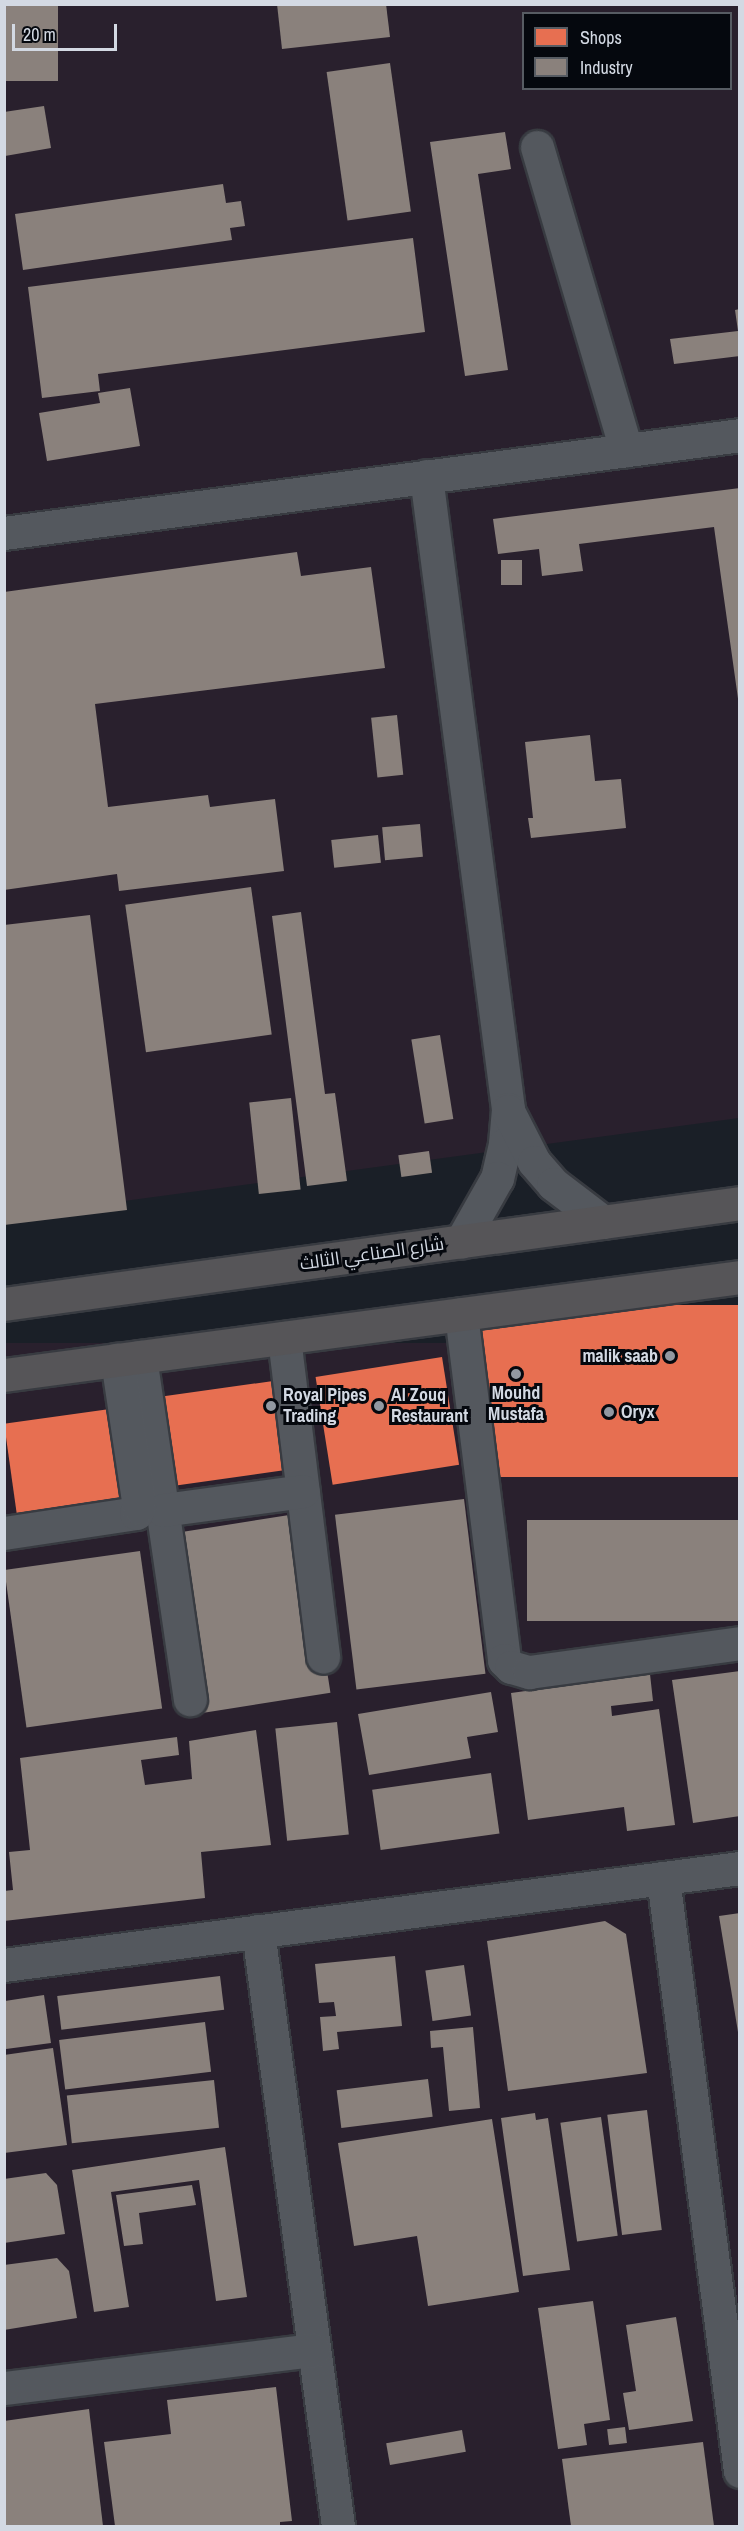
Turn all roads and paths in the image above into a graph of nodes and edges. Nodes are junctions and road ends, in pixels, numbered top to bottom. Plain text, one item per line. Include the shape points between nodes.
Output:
1 (537, 147) dead end
2 (740, 435) edge
3 (626, 450) junction
4 (426, 476) junction
5 (4, 533) edge
6 (508, 1109) junction
7 (740, 1203) edge
8 (603, 1222) junction
9 (461, 1242) junction
10 (740, 1277) edge
11 (4, 1304) edge
12 (461, 1314) junction
13 (284, 1338) junction
14 (129, 1358) junction
15 (4, 1375) edge
16 (303, 1491) junction
17 (163, 1510) junction
18 (4, 1533) edge
19 (740, 1643) edge
20 (323, 1657) dead end
21 (190, 1699) dead end
22 (740, 1868) edge
23 (663, 1878) junction
24 (258, 1931) junction
25 (4, 1965) edge
26 (314, 2350) junction
27 (4, 2388) edge
28 (740, 2471) edge
29 (338, 2526) edge

1 - 3 street
2 - 3 street
3 - 4 street
4 - 5 street
4 - 6 street
6 - 8 street via 534,1162 553,1184
6 - 9 street via 497,1178
7 - 8 main road, شارع الصناعي الثالث
8 - 9 main road, شارع الصناعي الثالث
9 - 11 main road, شارع الصناعي الثالث
10 - 12 main road
12 - 13 main road
12 - 19 street via 504,1660 511,1667 529,1672
13 - 14 main road
13 - 16 street
14 - 15 main road
14 - 17 street
14 - 18 street via 139,1507 136,1513
16 - 17 street
16 - 20 street
17 - 21 street
22 - 23 street
23 - 24 street
23 - 28 street
24 - 25 street
24 - 26 street
26 - 27 street
26 - 29 street

